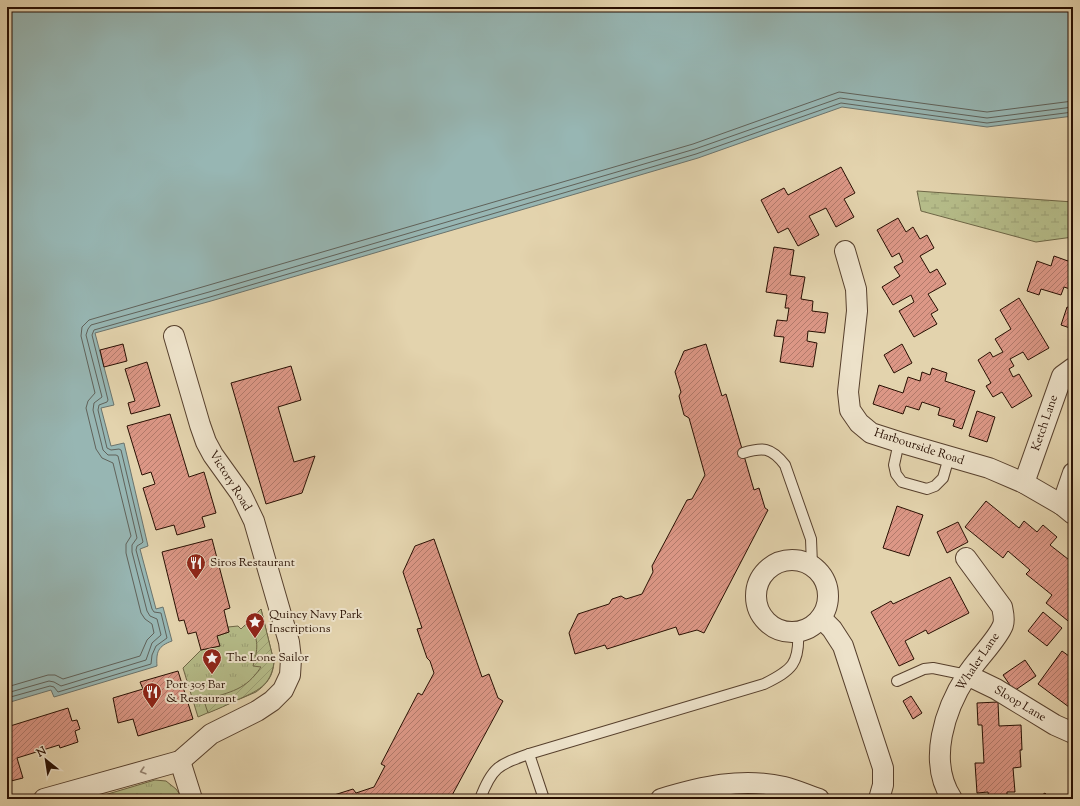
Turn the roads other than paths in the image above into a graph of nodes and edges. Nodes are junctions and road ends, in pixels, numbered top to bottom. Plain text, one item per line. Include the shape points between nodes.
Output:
1 (845, 251) dead end
2 (174, 336) dead end
3 (1073, 368) edge
4 (899, 442) junction
5 (743, 453) dead end
6 (949, 457) junction
7 (1073, 473) edge
8 (1024, 483) junction
9 (1067, 509) edge
10 (966, 558) dead end
11 (812, 566) junction
12 (820, 618) junction
13 (798, 631) junction
14 (967, 675) junction
15 (897, 681) dead end
16 (1073, 733) edge
17 (529, 754) junction
18 (180, 761) junction
19 (45, 799) edge
20 (192, 799) edge
21 (480, 799) edge
22 (544, 799) edge
23 (661, 799) edge
24 (819, 799) edge
25 (879, 799) edge
26 (952, 799) edge

1 - 4 street, Harbourside Road via 856,289 857,311 848,392 850,410 859,423 871,432
2 - 18 street, Victory Road via 206,442 241,494 254,521 289,642 291,659 290,675 283,690 272,701 211,734
3 - 8 street, Ketch Lane via 1062,376
4 - 6 street, Harbourside Road
4 - 6 lane via 894,465 896,474 902,482 927,489 935,486 943,478
5 - 11 lane via 768,450 777,455 785,465 811,539
6 - 8 street, Harbourside Road via 989,468
7 - 9 street
8 - 9 street, Harbourside Road
10 - 14 street, Whaler Lane via 1002,606 1004,615 998,633
11 - 12 street via 823,577 828,593 827,605
11 - 13 street via 800,560 784,560 768,569 760,579 756,593 758,607 766,621 781,630
12 - 13 street via 811,626
12 - 25 street via 832,629 843,646 881,761 883,785
13 - 17 lane via 797,658 789,669 764,684
14 - 15 lane via 933,668 924,669
14 - 16 street, Sloop Lane
14 - 26 street, Whaler Lane via 945,722 941,740 941,768
17 - 21 lane via 496,769 487,780
17 - 22 lane
18 -> 19 street, Victory Road
18 - 20 street
23 - 24 street via 700,788 726,784 755,784 783,787

